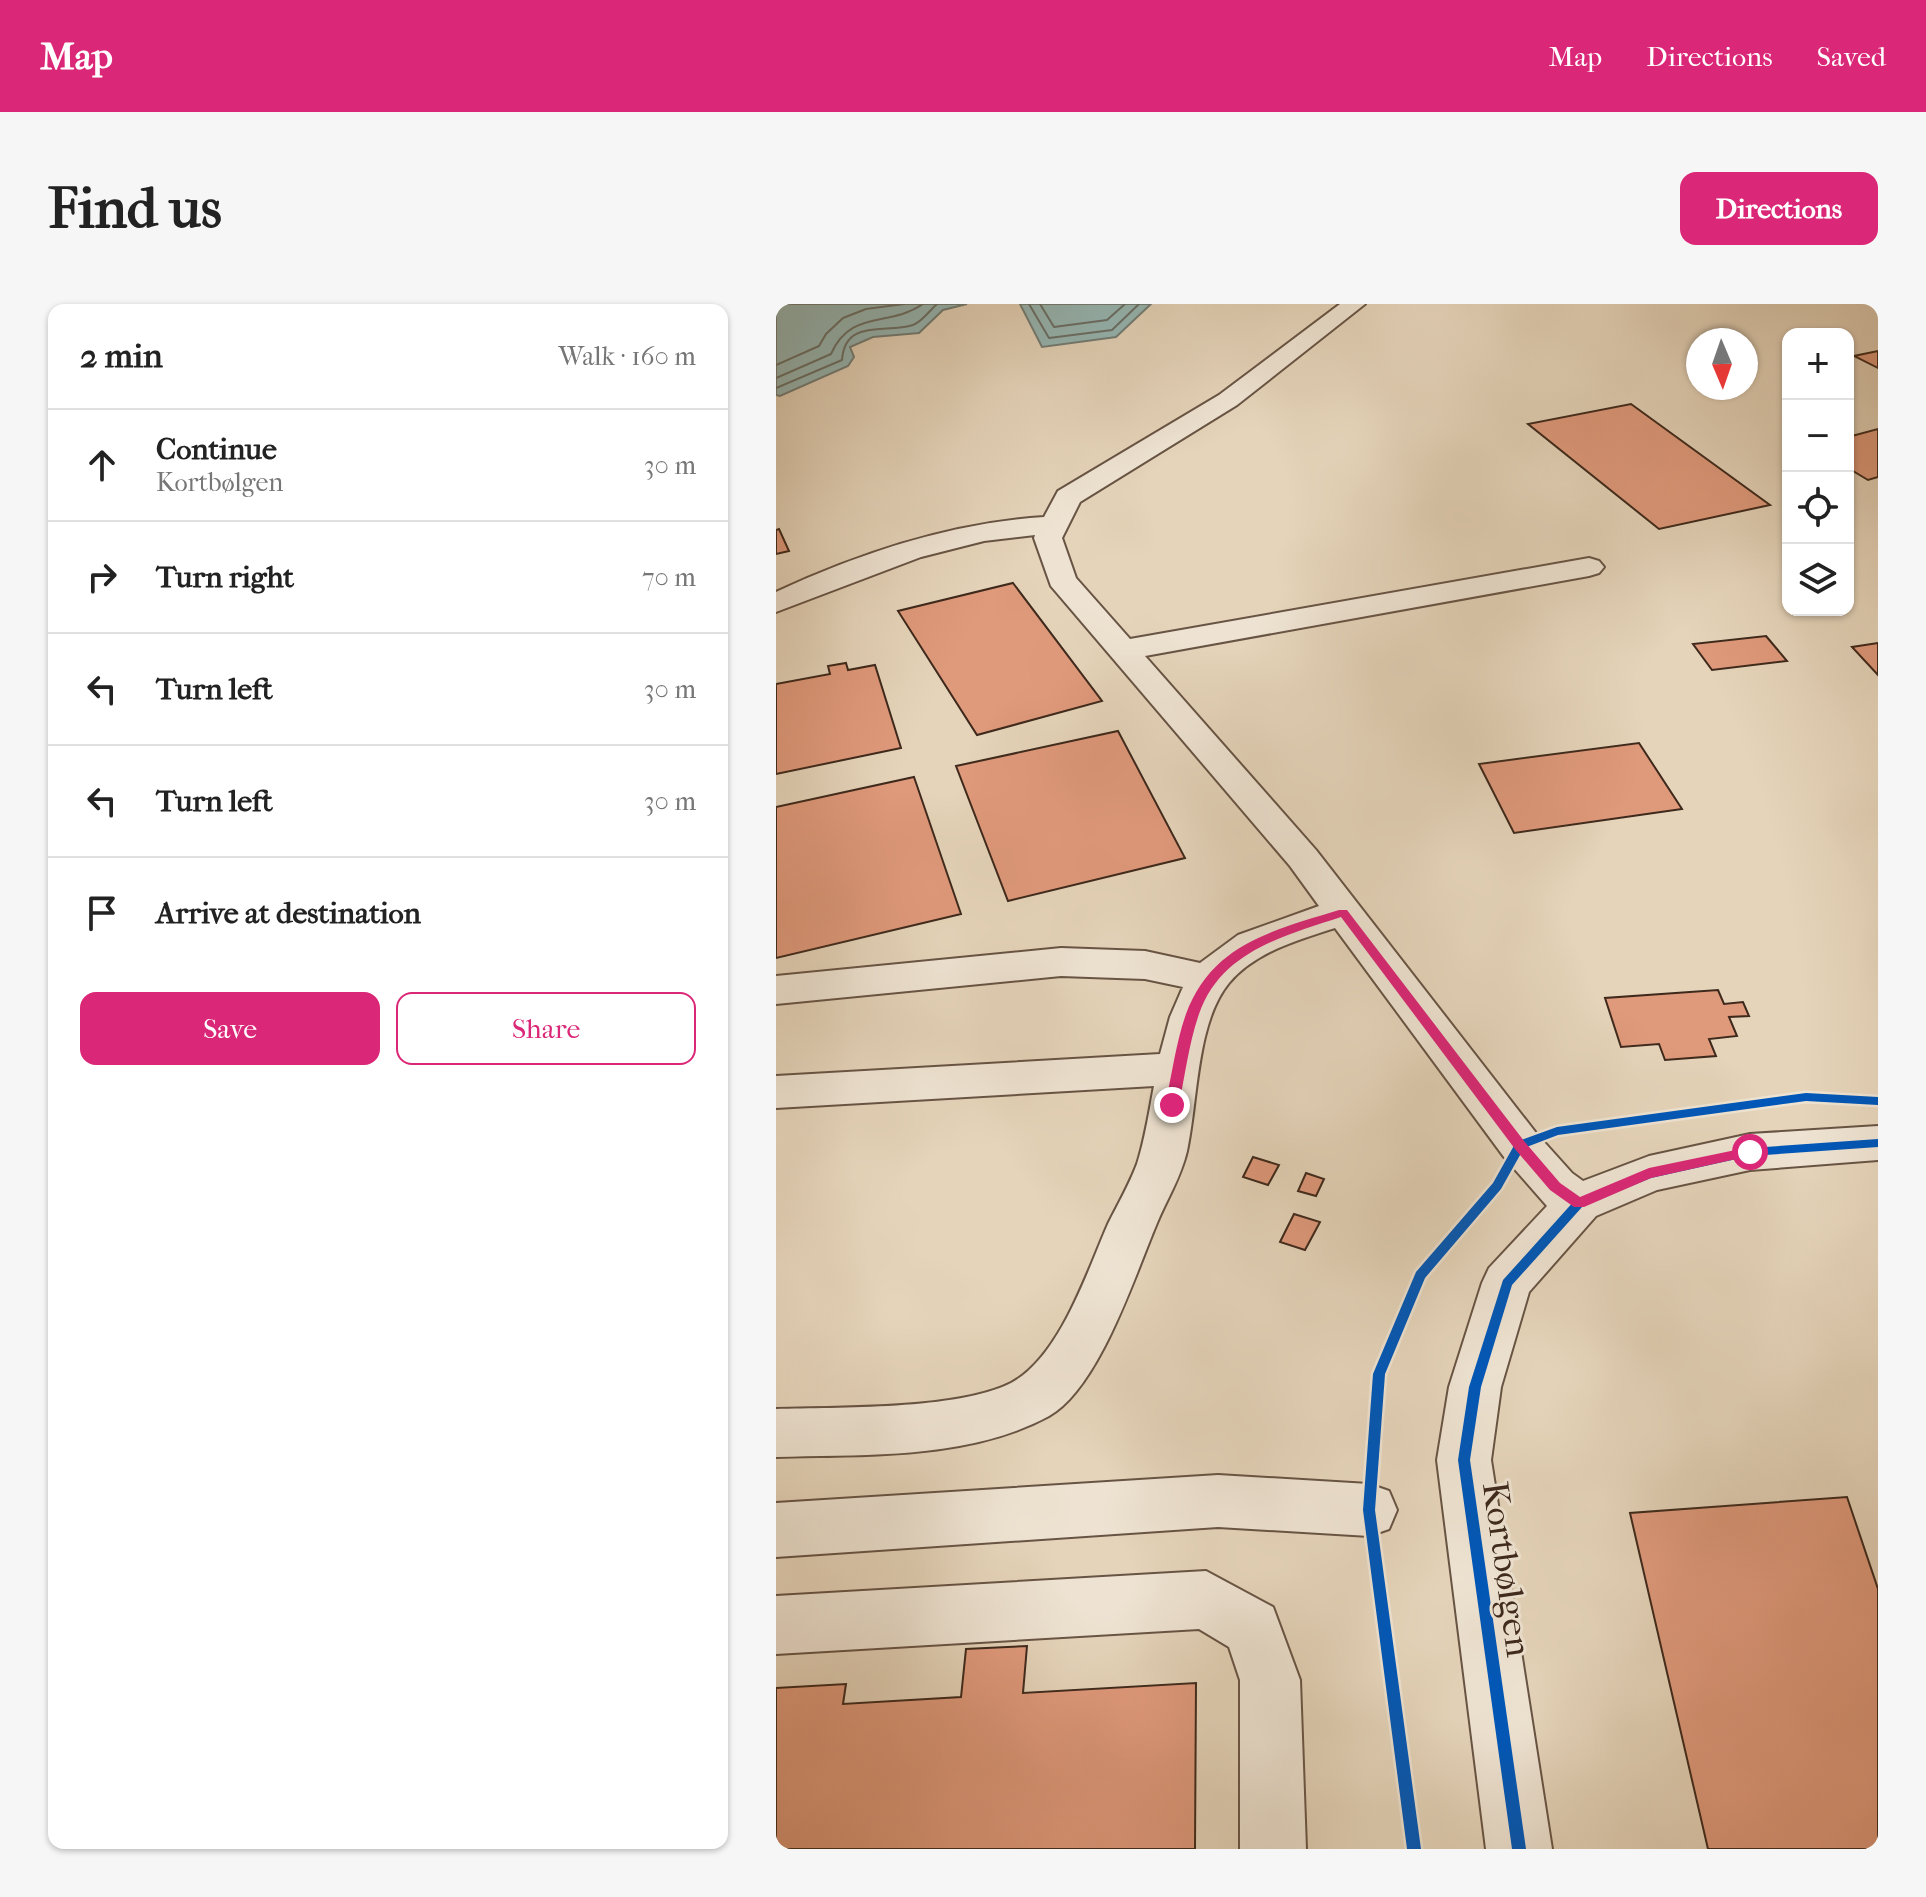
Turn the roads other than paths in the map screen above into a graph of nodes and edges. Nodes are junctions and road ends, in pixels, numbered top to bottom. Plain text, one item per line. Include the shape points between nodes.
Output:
1 (1354, 304) edge
2 (1053, 525) junction
3 (1589, 567) dead end
4 (776, 603) edge
5 (1123, 650) junction
6 (1343, 912) junction
7 (1210, 979) junction
8 (776, 990) edge
9 (1180, 1069) junction
10 (776, 1092) edge
11 (1878, 1143) edge
12 (1579, 1203) junction
13 (776, 1433) edge
14 (1369, 1510) dead end
15 (776, 1530) edge
16 (776, 1625) edge
17 (1273, 1849) edge
18 (1519, 1849) edge

1 - 2 street via 1228,400 1068,497
2 - 4 street via 1006,528 890,559
2 - 5 street via 1048,538 1062,580
3 - 5 street
5 - 6 street via 1303,858
6 - 7 street via 1238,953
6 - 12 street via 1520,1145 1555,1186
7 - 8 street via 1145,965 1061,962
7 - 9 street via 1192,1014
9 - 10 street
9 - 13 street via 1163,1156 1086,1329 1057,1377 1033,1398 969,1419
11 - 12 street, Kortbølgen via 1750,1152 1649,1174
12 - 18 street, Kortbølgen via 1507,1283 1475,1387 1464,1460
14 - 15 street via 1218,1501
16 - 17 street via 1206,1600 1252,1628 1270,1680

